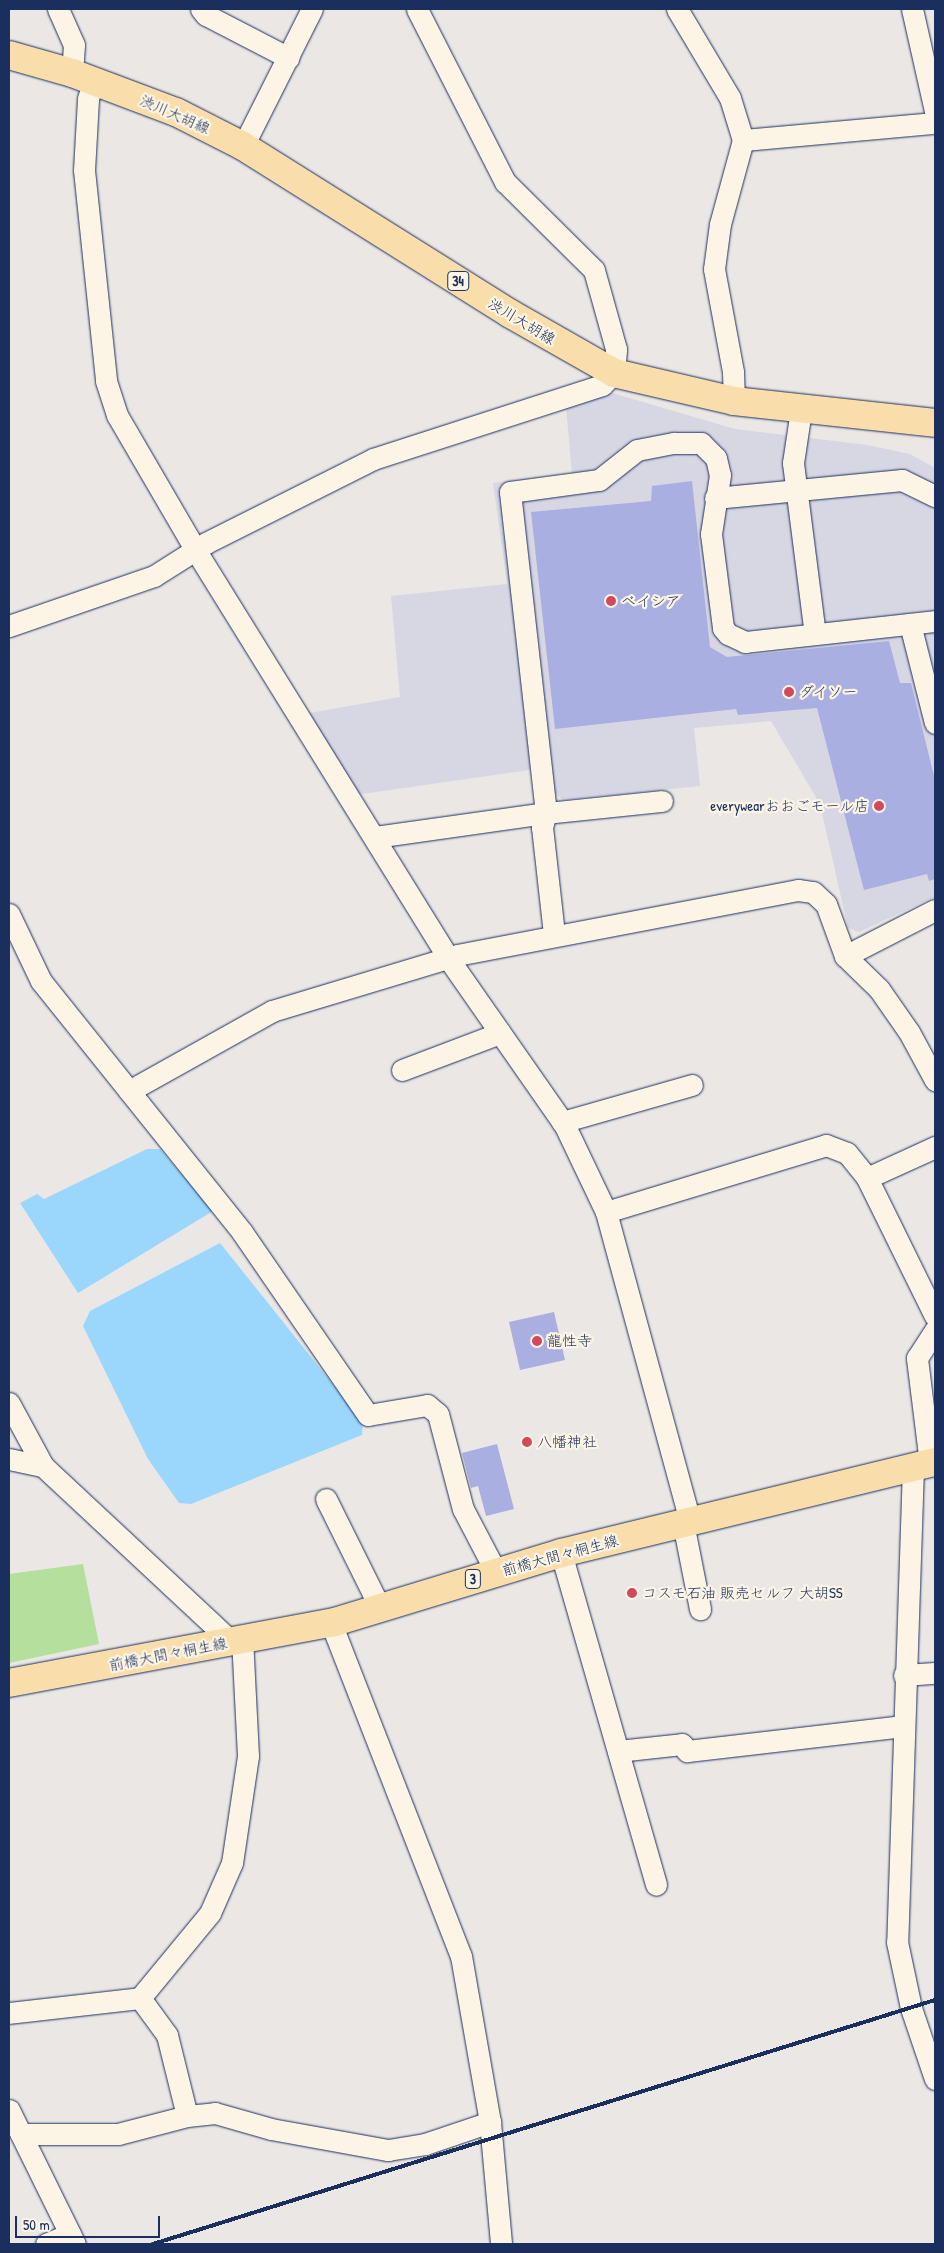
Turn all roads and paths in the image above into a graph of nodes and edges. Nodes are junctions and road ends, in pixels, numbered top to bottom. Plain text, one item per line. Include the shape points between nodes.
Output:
1 (58, 9) edge
2 (201, 9) edge
3 (312, 9) edge
4 (416, 9) edge
5 (677, 9) edge
6 (912, 9) edge
7 (9, 55) edge
8 (289, 58) junction
9 (83, 77) junction
10 (935, 111) edge
11 (935, 123) edge
12 (744, 140) junction
13 (243, 146) junction
14 (614, 372) junction
15 (734, 401) junction
16 (801, 410) junction
17 (935, 423) edge
18 (798, 490) junction
19 (935, 496) edge
20 (715, 498) junction
21 (196, 551) junction
22 (935, 621) edge
23 (910, 624) junction
24 (9, 626) edge
25 (815, 634) junction
26 (935, 723) edge
27 (662, 801) dead end
28 (546, 813) junction
29 (375, 837) junction
30 (935, 910) edge
31 (9, 914) edge
32 (554, 934) junction
33 (845, 956) junction
34 (448, 958) junction
35 (500, 1033) junction
36 (402, 1070) dead end
37 (935, 1080) edge
38 (692, 1085) dead end
39 (129, 1091) junction
40 (562, 1122) junction
41 (935, 1147) edge
42 (867, 1178) junction
43 (606, 1212) junction
44 (935, 1316) edge
45 (935, 1330) edge
46 (9, 1403) edge
47 (9, 1459) edge
48 (926, 1464) edge
49 (43, 1466) junction
50 (326, 1499) dead end
51 (686, 1522) junction
52 (561, 1553) junction
53 (496, 1572) junction
54 (380, 1608) junction
55 (700, 1609) dead end
56 (332, 1623) junction
57 (237, 1640) junction
58 (935, 1673) edge
59 (904, 1675) junction
60 (9, 1684) edge
61 (902, 1726) junction
62 (618, 1752) junction
63 (656, 1885) dead end
64 (140, 1998) junction
65 (9, 2013) edge
66 (935, 2079) edge
67 (9, 2110) edge
68 (187, 2116) junction
69 (490, 2122) junction
70 (21, 2134) junction
71 (73, 2239) edge
72 (46, 2244) edge
73 (501, 2244) edge

1 - 9 street via 74,45
2 - 8 street via 206,15
3 - 8 street
4 - 14 street via 505,182 594,270 617,354
5 - 12 street via 730,98
6 - 10 street
7 - 9 main road, 渋川大胡線 / 34
8 - 13 street
9 - 13 main road, 渋川大胡線 / 34 via 176,112
9 - 21 street via 88,99 84,170 106,381 122,426
11 - 12 street
12 - 15 street via 720,224 714,269 733,372
13 - 14 main road, 渋川大胡線 / 34 via 509,313
14 - 15 main road, 渋川大胡線 / 34
14 - 21 street via 602,385 373,459
15 - 16 main road, 渋川大胡線 / 34
16 - 17 main road, 渋川大胡線 / 34
16 - 18 street via 793,446
18 - 19 street via 902,480
18 - 20 street
18 - 25 street
20 - 25 street via 711,534 723,628 735,639 745,642
20 - 28 street via 720,475 716,458 711,449 691,441 637,450 599,480 510,492
21 - 24 street via 134,585 72,602
21 - 29 street
22 - 23 street
23 - 25 street
23 - 26 street
27 - 28 street
28 - 29 street
28 - 32 street via 542,827
29 - 34 street
30 - 33 street
31 - 39 street via 41,981
32 - 33 street via 798,890 813,892 826,904
32 - 34 street
33 - 37 street via 878,989 909,1032
34 - 35 street
34 - 39 street via 272,1011
35 - 36 street
35 - 40 street
38 - 40 street
39 - 53 street via 242,1232 368,1415 426,1405 438,1414 463,1508
40 - 43 street
41 - 42 street
42 - 43 street via 846,1154 826,1145
42 - 44 street
43 - 51 street
45 - 48 street via 917,1358
46 - 49 street
47 - 49 street
48 - 51 main road, 前橋大間々桐生線 / 3
48 - 59 street
49 - 57 street
50 - 54 street
51 - 52 main road, 前橋大間々桐生線 / 3
51 - 55 street
52 - 53 main road, 前橋大間々桐生線 / 3
52 - 62 street
53 - 54 main road, 前橋大間々桐生線 / 3
54 - 56 main road, 前橋大間々桐生線 / 3
56 - 57 main road, 前橋大間々桐生線 / 3
56 - 69 street via 461,1956
57 - 60 main road, 前橋大間々桐生線 / 3
57 - 64 street via 248,1756 232,1863 210,1914
58 - 59 street
59 - 61 street
61 - 62 street via 687,1751 682,1744
61 - 66 street via 898,1959
62 - 63 street
64 - 65 street
64 - 68 street via 167,2035
67 - 70 street
68 - 69 street via 215,2113 271,2129 388,2150 425,2144
68 - 70 street via 118,2134
69 - 73 street
70 - 71 street
71 - 72 street

